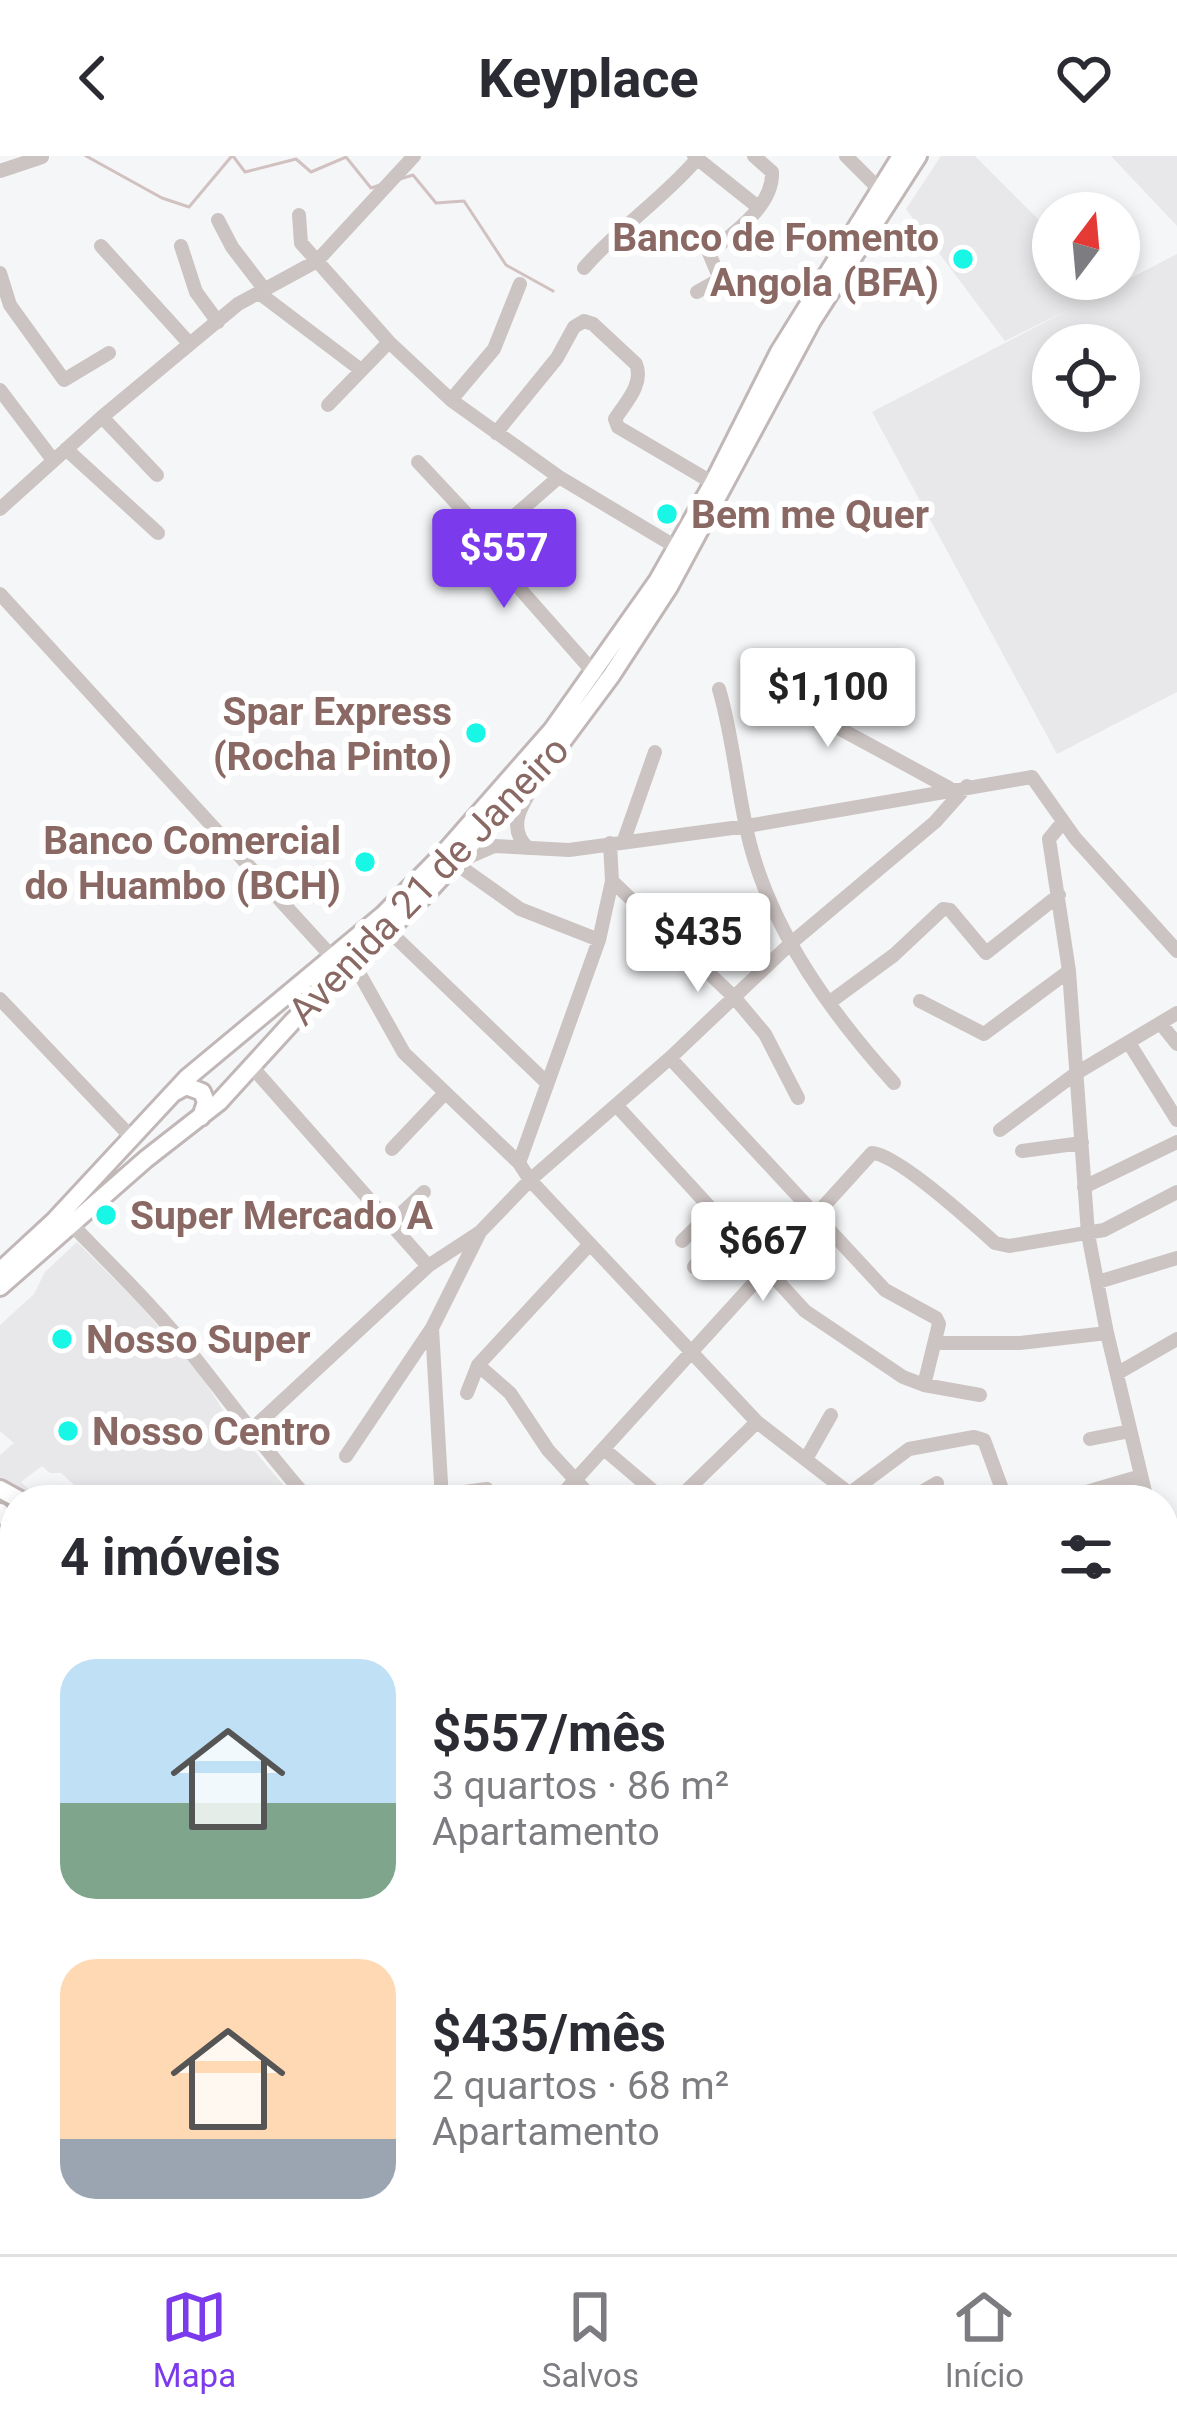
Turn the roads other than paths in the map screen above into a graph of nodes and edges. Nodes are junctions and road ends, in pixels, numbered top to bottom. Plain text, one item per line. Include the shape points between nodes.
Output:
1 (414, 156) edge
2 (754, 156) edge
3 (846, 156) edge
4 (901, 156) edge
5 (918, 156) edge
6 (42, 157) edge
7 (696, 158) edge
8 (0, 172) edge
9 (879, 189) junction
10 (758, 207) junction
11 (299, 215) dead end
12 (218, 220) dead end
13 (101, 246) dead end
14 (181, 246) dead end
15 (317, 261) junction
16 (584, 268) dead end
17 (0, 273) edge
18 (520, 284) dead end
19 (262, 291) junction
20 (697, 292) dead end
21 (218, 322) junction
22 (389, 342) junction
23 (189, 343) junction
24 (109, 352) dead end
25 (361, 370) junction
26 (0, 390) edge
27 (451, 400) junction
28 (328, 405) dead end
29 (102, 417) junction
30 (496, 433) junction
31 (67, 448) junction
32 (53, 460) junction
33 (418, 462) dead end
34 (157, 475) dead end
35 (559, 477) junction
36 (712, 483) junction
37 (0, 509) edge
38 (158, 532) dead end
39 (489, 538) junction
40 (676, 547) junction
41 (0, 594) edge
42 (757, 667) dead end
43 (595, 674) junction
44 (718, 689) dead end
45 (655, 752) dead end
46 (553, 754) junction
47 (967, 786) junction
48 (949, 788) junction
49 (1062, 823) junction
50 (747, 826) junction
51 (617, 842) junction
52 (528, 848) junction
53 (455, 863) junction
54 (612, 881) junction
55 (1059, 895) junction
56 (388, 930) junction
57 (599, 940) junction
58 (790, 944) junction
59 (1177, 951) edge
60 (334, 959) junction
61 (354, 964) junction
62 (1069, 970) junction
63 (734, 997) junction
64 (0, 999) edge
65 (920, 1001) dead end
66 (830, 1002) junction
67 (1177, 1013) edge
68 (1161, 1024) junction
69 (1129, 1043) junction
70 (1177, 1044) edge
71 (209, 1058) junction
72 (670, 1058) junction
73 (249, 1071) junction
74 (1076, 1073) junction
75 (547, 1083) junction
76 (894, 1083) dead end
77 (175, 1092) junction
78 (446, 1094) junction
79 (798, 1098) dead end
80 (616, 1106) junction
81 (201, 1118) junction
82 (1177, 1120) edge
83 (1000, 1130) dead end
84 (133, 1139) junction
85 (1177, 1142) edge
86 (1082, 1143) junction
87 (392, 1149) dead end
88 (1022, 1151) dead end
89 (519, 1163) junction
90 (530, 1180) junction
91 (1084, 1187) junction
92 (424, 1192) dead end
93 (1177, 1192) edge
94 (99, 1200) junction
95 (712, 1212) junction
96 (818, 1213) junction
97 (390, 1224) junction
98 (725, 1225) junction
99 (74, 1227) junction
100 (480, 1232) junction
101 (1088, 1234) junction
102 (682, 1241) dead end
103 (589, 1245) junction
104 (1177, 1258) edge
105 (428, 1266) junction
106 (694, 1267) dead end
107 (766, 1269) junction
108 (0, 1271) edge
109 (1098, 1282) junction
110 (0, 1287) edge
111 (0, 1300) edge
112 (432, 1328) junction
113 (1107, 1333) junction
114 (1177, 1339) edge
115 (934, 1343) junction
116 (688, 1353) junction
117 (478, 1365) junction
118 (1118, 1373) junction
119 (924, 1385) junction
120 (467, 1393) dead end
121 (980, 1395) dead end
122 (832, 1415) dead end
123 (757, 1422) junction
124 (1130, 1431) junction
125 (248, 1432) junction
126 (1090, 1439) dead end
127 (605, 1450) junction
128 (346, 1456) dead end
129 (806, 1459) junction
130 (1141, 1476) junction
131 (575, 1480) junction
132 (937, 1483) dead end
133 (296, 1485) edge
134 (441, 1485) edge
135 (570, 1485) edge
136 (580, 1485) edge
137 (646, 1485) edge
138 (692, 1485) edge
139 (840, 1485) edge
140 (864, 1485) edge
141 (934, 1485) edge
142 (1000, 1485) edge
143 (1110, 1485) edge
144 (1143, 1485) edge

1 - 15 street
2 - 10 street via 774,177
3 - 9 street
4 - 9 main road, Avenida 21 de Janeiro
5 - 46 main road, Avenida 21 de Janeiro via 812,321 669,587
6 - 8 street
7 - 10 street
7 - 16 street
9 - 36 main road, Avenida 21 de Janeiro via 778,352
10 - 20 street via 709,253 720,278
11 - 15 street via 299,240
12 - 19 street
13 - 23 street
14 - 21 street via 196,292
15 - 19 street
15 - 22 street
17 - 24 street via 10,305 64,380
18 - 27 street via 494,349
19 - 21 street
19 - 25 street
21 - 23 street
22 - 25 street
22 - 27 street
23 - 29 street
25 - 28 street
26 - 32 street
27 - 30 street
29 - 31 street
29 - 34 street
30 - 35 street
30 - 36 street via 584,321 640,372 618,427
31 - 32 street
31 - 38 street
32 - 37 street
33 - 39 street
35 - 39 street
35 - 40 street
36 - 40 main road, Avenida 21 de Janeiro
39 - 43 street via 484,552
40 - 43 main road, Avenida 21 de Janeiro
41 - 60 street
42 - 48 street via 776,694
43 - 60 main road, Avenida 21 de Janeiro via 439,859
44 - 50 street
45 - 51 street
46 - 52 street via 518,816 517,835
46 - 53 main road, Avenida 21 de Janeiro
47 - 48 street
47 - 49 street via 1032,777
47 - 58 street
48 - 50 street
49 - 55 street via 1049,839
49 - 59 street
50 - 51 street
50 - 58 street
51 - 52 street
51 - 54 street
52 - 53 street via 494,846
53 - 56 main road, Avenida 21 de Janeiro
53 - 57 street via 520,909
54 - 57 street
54 - 63 street
55 - 62 street
55 - 66 street via 986,953 943,909
56 - 61 main road, Avenida 21 de Janeiro
56 - 75 street
57 - 75 street
58 - 63 street
58 - 66 street
60 - 71 main road, Avenida 21 de Janeiro
61 - 73 main road, Avenida 21 de Janeiro
61 - 78 street via 404,1053
62 - 65 street via 984,1034
62 - 74 street
63 - 72 street
63 - 79 street via 765,1034
64 - 84 street
66 - 76 street
67 - 68 street
68 - 69 street
68 - 70 street
69 - 74 street
69 - 82 street
71 - 73 main road via 220,1078
71 - 77 main road, Avenida 21 de Janeiro
72 - 80 street
72 - 96 street
73 - 81 main road, Avenida 21 de Janeiro
73 - 97 street
74 - 83 street
74 - 86 street
75 - 89 street
77 - 81 main road via 202,1092
77 - 84 main road, Avenida 21 de Janeiro
78 - 87 street
78 - 89 street
80 - 90 street
80 - 95 street
81 - 94 main road, Avenida 21 de Janeiro
84 - 108 main road, Avenida 21 de Janeiro
85 - 91 street
86 - 88 street
86 - 91 street
89 - 90 street
90 - 100 street
90 - 103 street
91 - 101 street
92 - 97 street
93 - 101 street
94 - 99 main road
94 - 110 main road, Avenida 21 de Janeiro
95 - 98 street
95 - 102 street
96 - 101 street via 878,1152 995,1243
96 - 107 street
96 - 115 street via 885,1290 936,1318
97 - 105 street
98 - 106 street
98 - 107 street
99 - 111 main road
99 - 125 street via 198,1362
100 - 105 street
100 - 112 street
101 - 109 street
103 - 116 street
103 - 117 street
104 - 109 street
105 - 125 street
107 - 116 street
107 - 119 street via 805,1311
109 - 113 street
112 - 128 street
112 - 134 street
113 - 115 street
113 - 118 street
114 - 118 street
115 - 119 street
116 - 123 street
116 - 127 street
117 - 120 street
117 - 131 street via 510,1393
118 - 124 street
119 - 121 street
122 - 129 street
123 - 129 street
123 - 138 street
124 - 126 street
124 - 130 street
125 - 133 street
127 - 131 street
127 - 137 street
129 - 139 street
130 - 143 street
130 - 144 street
131 - 135 street
131 - 136 street
132 - 141 street
140 - 142 street via 909,1450 974,1437 984,1440

